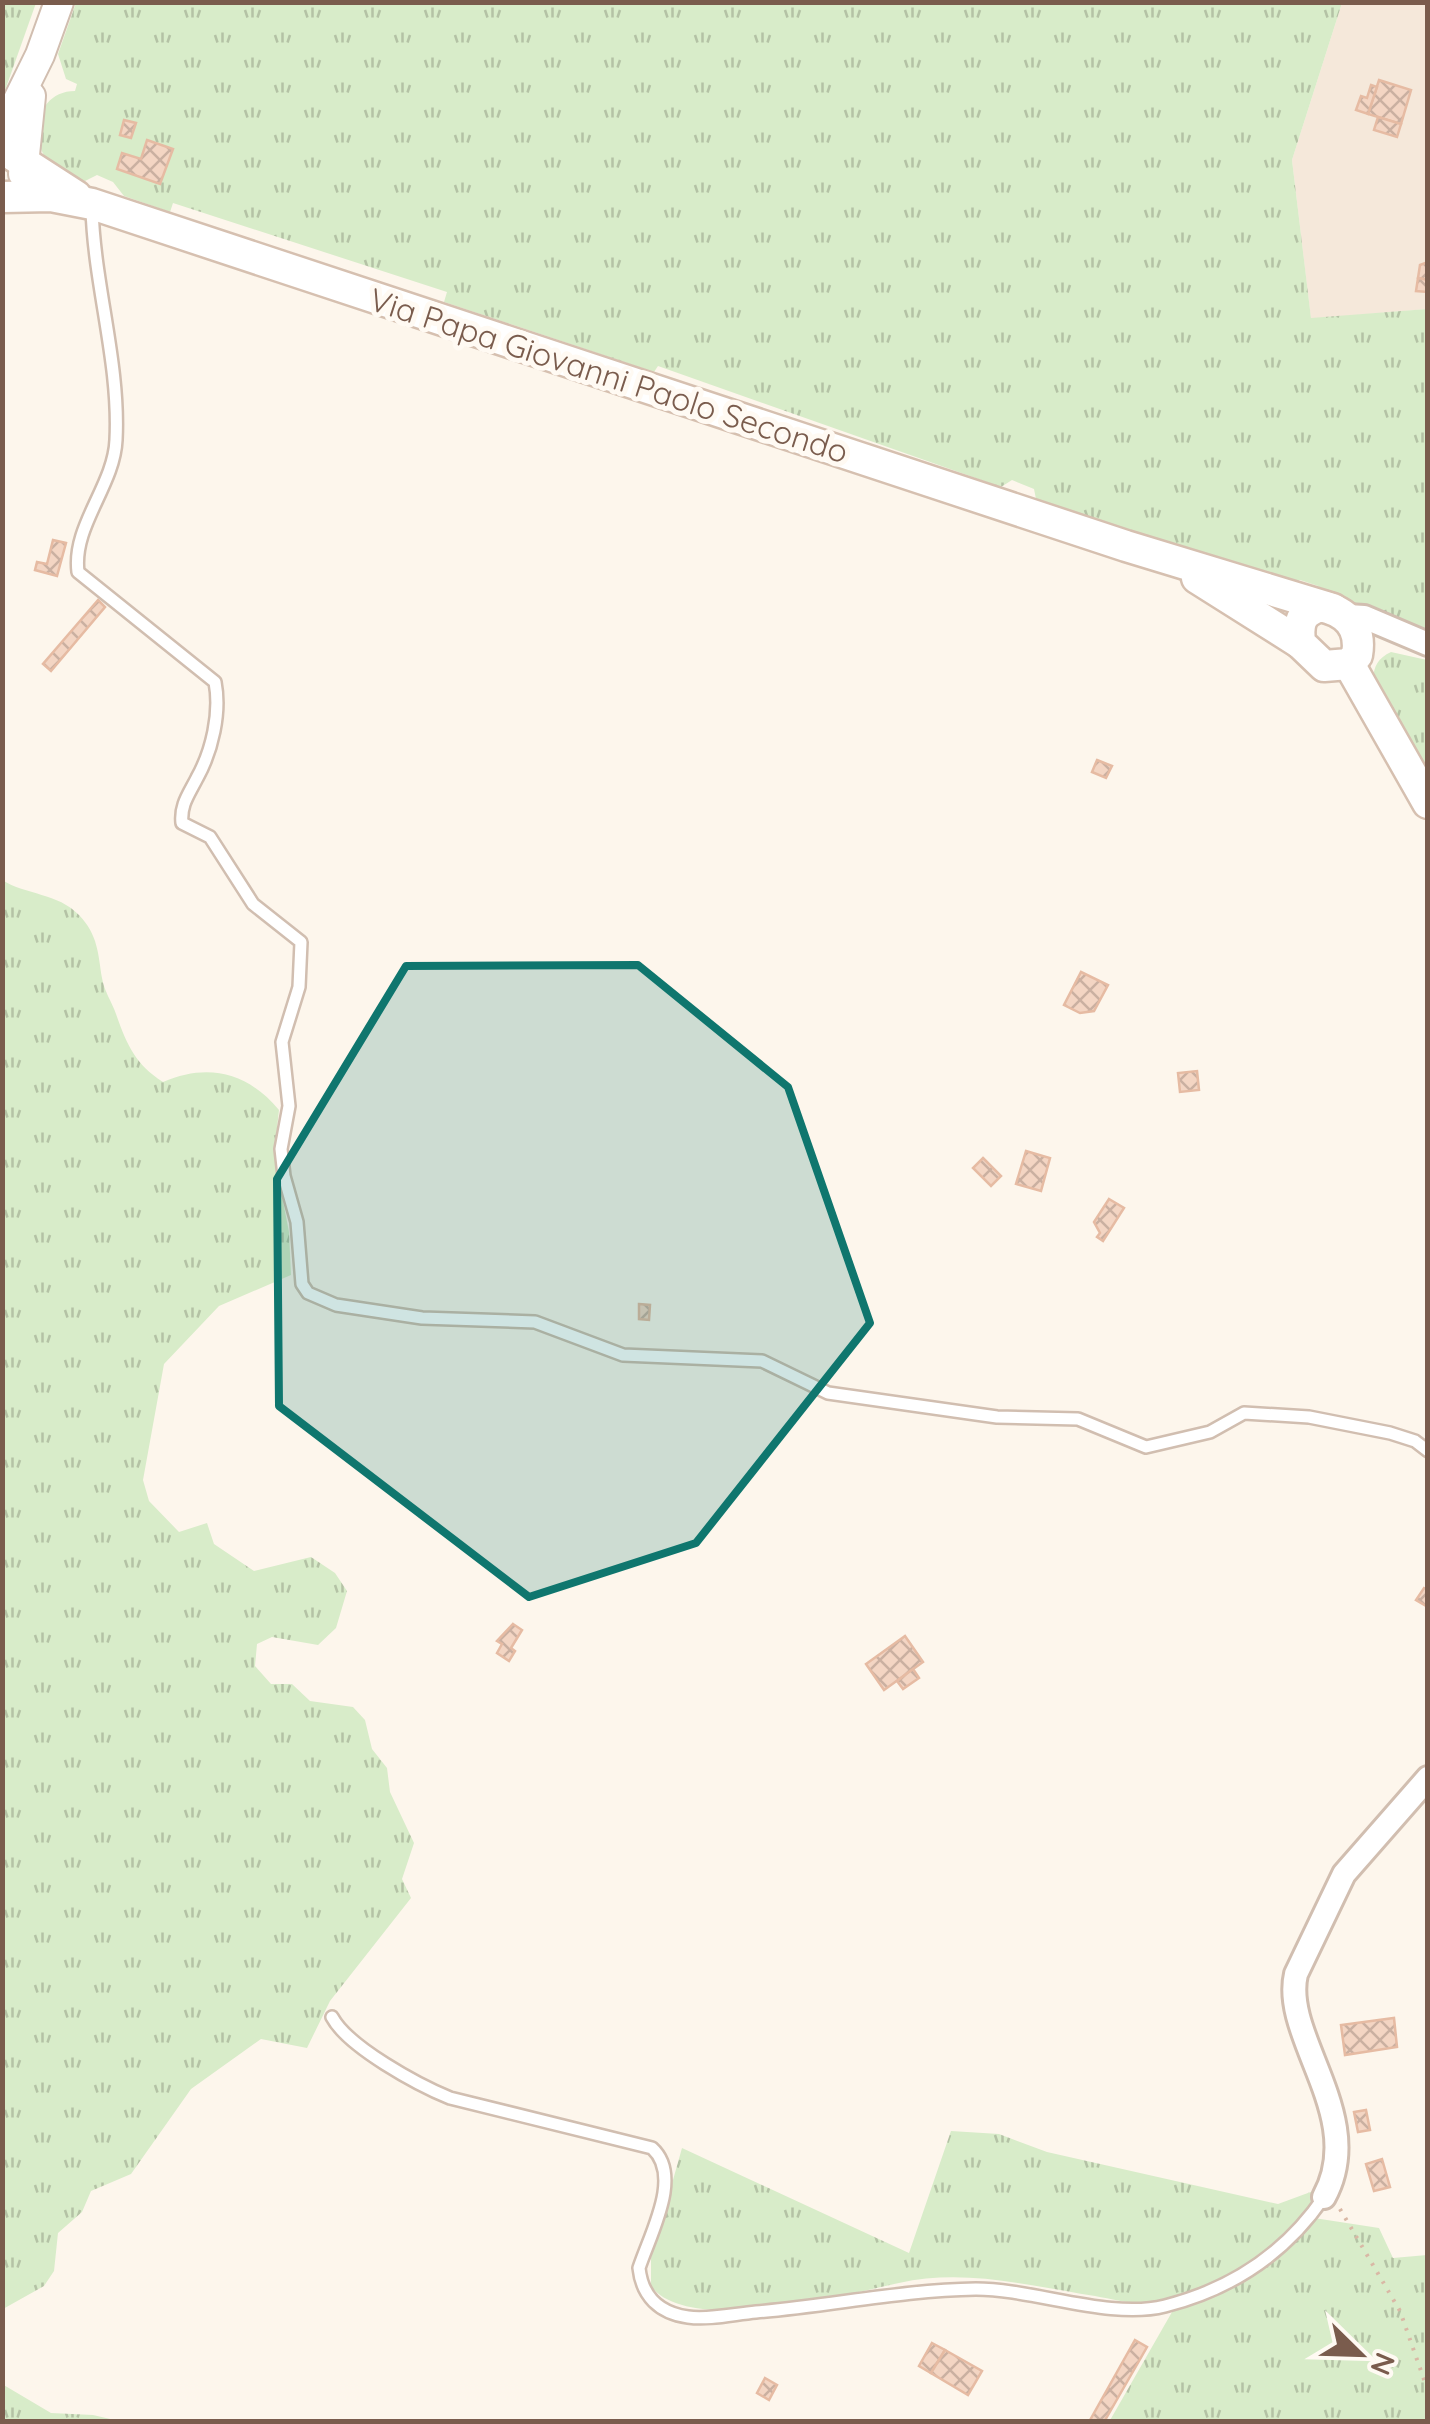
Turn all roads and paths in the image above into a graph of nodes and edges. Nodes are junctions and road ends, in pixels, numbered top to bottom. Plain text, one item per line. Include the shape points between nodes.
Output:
1 (59, 2) edge
2 (40, 55) junction
3 (10, 177) edge
4 (92, 204) junction
5 (1126, 546) junction
6 (1340, 612) junction
7 (1300, 643) junction
8 (1428, 644) edge
9 (1343, 661) junction
10 (1428, 803) edge
11 (1428, 1451) edge
12 (1428, 1778) edge
13 (332, 2017) dead end
14 (1324, 2197) junction
15 (1428, 2391) edge

1 - 2 street
2 - 3 street
2 - 3 street
3 - 4 main road, Via Papa Giovanni Paolo Secondo
4 - 5 main road, Via Papa Giovanni Paolo Secondo
4 - 11 lane via 116,438 110,475 81,540 78,572 215,682 206,759 181,810 182,823 210,837 253,904 301,942 299,986 282,1042 289,1106 281,1149 308,1293 336,1305 422,1318 535,1322 623,1355 762,1361 828,1393 967,1414 1078,1419 1146,1446 1210,1432 1244,1412 1390,1433
5 - 6 main road
5 - 7 main road via 1201,579
6 - 7 main road via 1307,610
6 - 8 street
6 - 9 main road via 1357,631
7 - 9 main road
8 - 9 street via 1396,641
9 - 10 main road
12 - 14 street via 1344,1874 1296,1974 1298,2018 1333,2114 1332,2177
13 - 14 lane via 353,2040 425,2088 652,2148 662,2157 667,2179 640,2282 648,2299 691,2318 981,2289 1144,2310 1245,2275 1287,2244
14 - 15 path via 1350,2221 1373,2258

